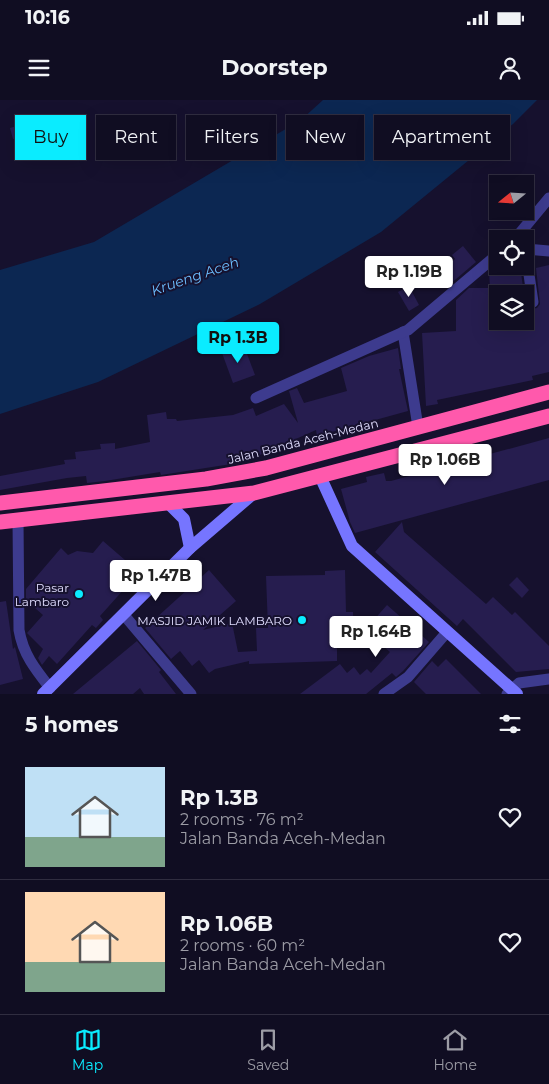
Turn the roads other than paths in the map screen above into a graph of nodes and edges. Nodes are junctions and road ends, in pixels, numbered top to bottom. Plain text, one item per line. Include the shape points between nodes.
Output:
1 (549, 198) edge
2 (522, 230) edge
3 (534, 249) edge
4 (549, 251) edge
5 (489, 261) edge
6 (403, 332) junction
7 (549, 392) edge
8 (256, 398) dead end
9 (549, 416) edge
10 (418, 427) junction
11 (320, 476) junction
12 (254, 493) junction
13 (0, 502) edge
14 (169, 504) junction
15 (18, 520) junction
16 (0, 522) edge
17 (190, 548) junction
18 (124, 615) junction
19 (448, 632) junction
20 (549, 679) edge
21 (46, 691) edge
22 (512, 692) edge
23 (190, 694) edge
24 (384, 694) edge

1 - 2 street
3 - 4 street
5 - 6 street
6 - 8 street
6 - 10 street
7 - 10 highway, Jalan Banda Aceh-Medan
9 - 11 highway
10 - 13 highway, Jalan Banda Aceh-Medan via 266,468 214,478
11 - 12 highway
11 - 19 main road via 352,546
12 - 14 highway
12 - 17 main road
14 - 15 highway
14 - 17 main road via 184,519
15 - 16 highway
15 - 21 street via 22,646
17 - 18 main road
18 - 21 main road
18 - 23 street
19 - 22 main road
19 - 24 street via 408,676
20 - 22 street via 519,683

